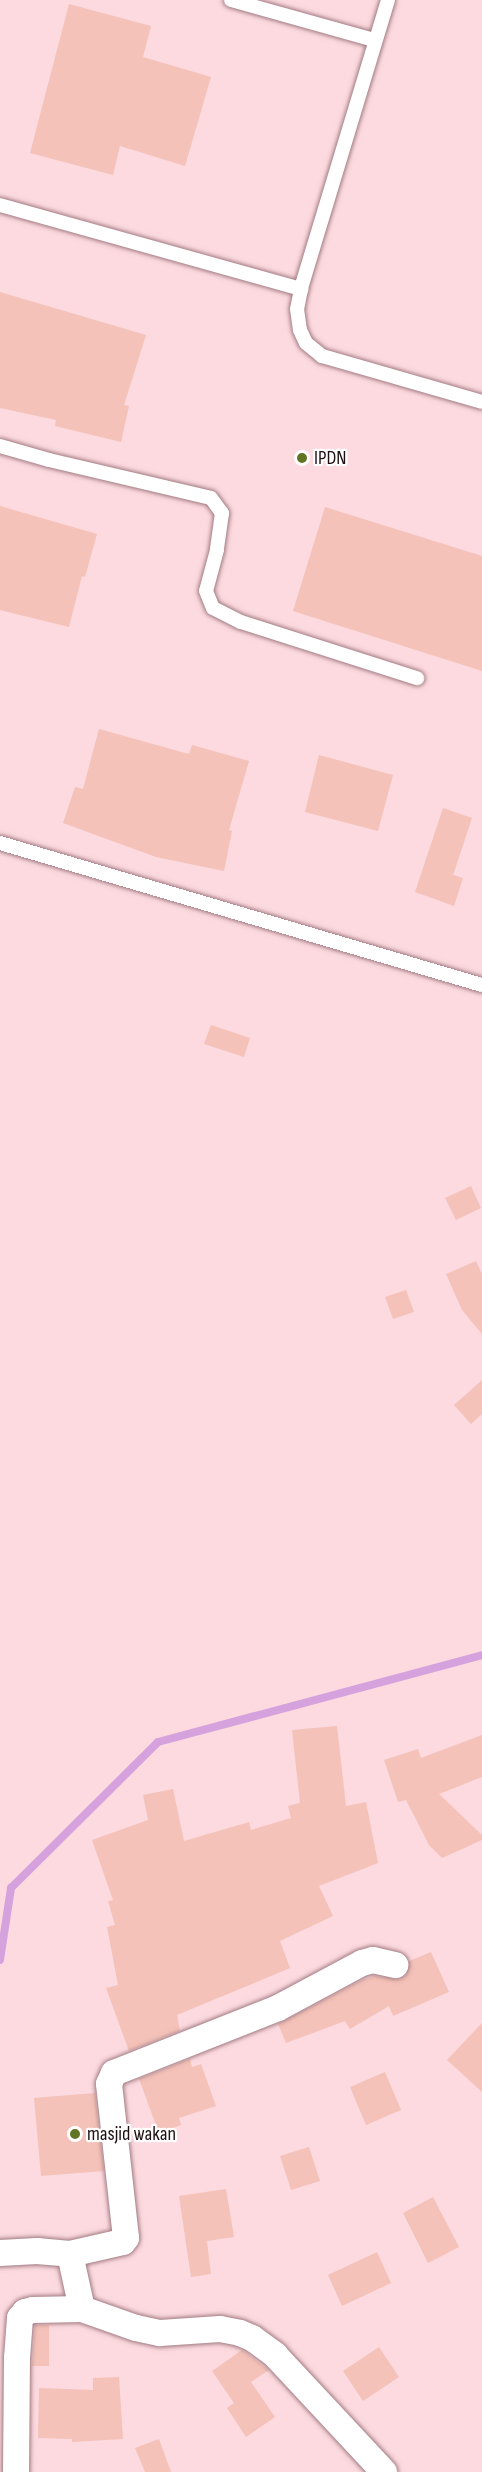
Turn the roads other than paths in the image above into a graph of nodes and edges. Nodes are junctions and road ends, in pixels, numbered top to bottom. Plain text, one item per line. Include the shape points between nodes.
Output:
1 (231, 0) edge
2 (388, 0) edge
3 (374, 40) junction
4 (0, 205) edge
5 (301, 289) junction
6 (482, 402) edge
7 (0, 446) edge
8 (417, 678) dead end
9 (0, 843) edge
10 (482, 985) edge
11 (395, 1965) dead end
12 (0, 2253) edge
13 (70, 2254) junction
14 (82, 2309) junction
15 (16, 2472) edge
16 (384, 2472) edge

1 - 3 lane
2 - 3 lane
3 - 5 lane
4 - 5 lane
5 - 6 lane via 297,309 300,330 306,343 322,356
7 - 8 lane via 211,498 222,513 206,591 213,608 241,622
9 - 10 lane
11 - 13 street via 373,1960 362,1963 278,2008 114,2073 110,2084 126,2238 123,2242
12 - 13 street
13 - 14 street
14 - 15 street via 33,2310 20,2318
14 - 16 street via 153,2332 220,2329 252,2338 275,2355

